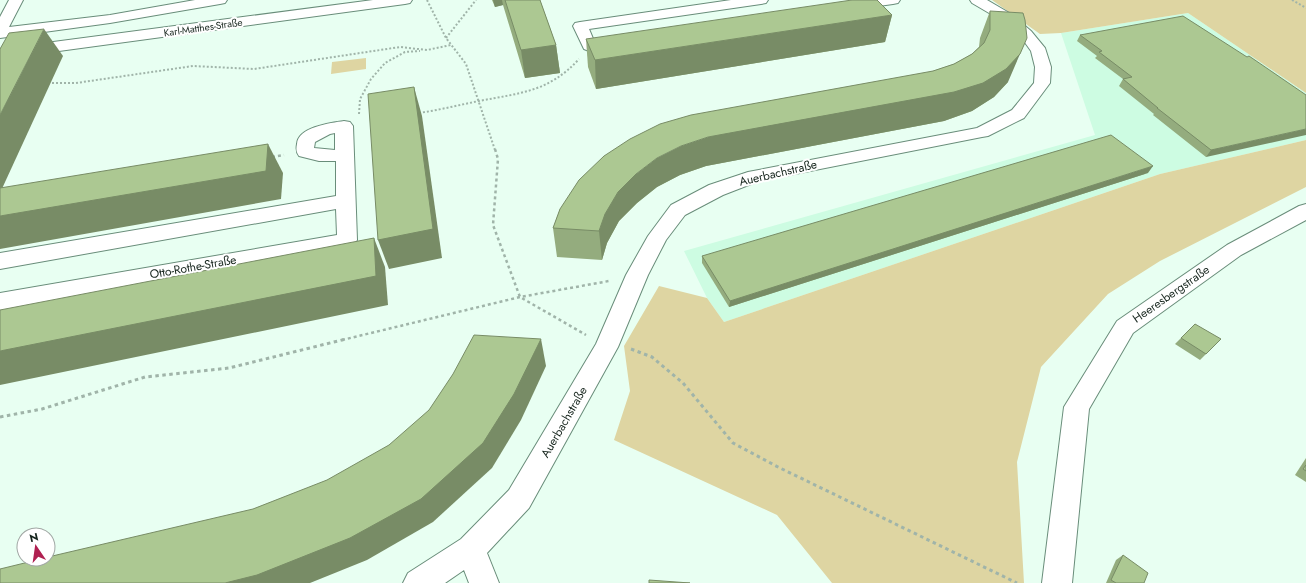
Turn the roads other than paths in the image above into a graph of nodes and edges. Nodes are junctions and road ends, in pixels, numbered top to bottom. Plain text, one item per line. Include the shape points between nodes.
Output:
1 (220, 0) edge
2 (405, 0) edge
3 (761, 0) edge
4 (894, 0) edge
5 (977, 0) edge
6 (860, 2) edge
7 (9, 7) edge
8 (839, 8) edge
9 (0, 32) edge
10 (628, 40) edge
11 (0, 54) edge
12 (345, 156) junction
13 (346, 201) junction
14 (1306, 211) edge
15 (0, 261) edge
16 (0, 302) edge
17 (471, 549) junction
18 (418, 583) edge
19 (484, 583) edge
20 (1058, 583) edge

1 - 9 street, Karl-Matthes-Straße via 110,19
2 - 11 street, Karl-Matthes-Straße
3 - 10 street via 580,26 589,46
4 - 6 street
5 - 17 street, Auerbachstraße via 1006,17 1026,34 1039,51 1043,67 1042,83 1018,114 982,132 754,176 716,190 678,210 658,236 637,275 606,347 519,499
6 - 8 street
7 - 9 street, Karl-Matthes-Straße
12 - 12 street, Otto-Rothe-Straße via 344,126 325,129 306,140 305,152
12 - 13 street, Otto-Rothe-Straße
13 - 15 street
13 - 16 street, Otto-Rothe-Straße via 347,240
14 - 20 street, Heeresbergstraße via 1234,250 1125,326 1077,407
17 - 18 street, Auerbachstraße
17 - 19 street

